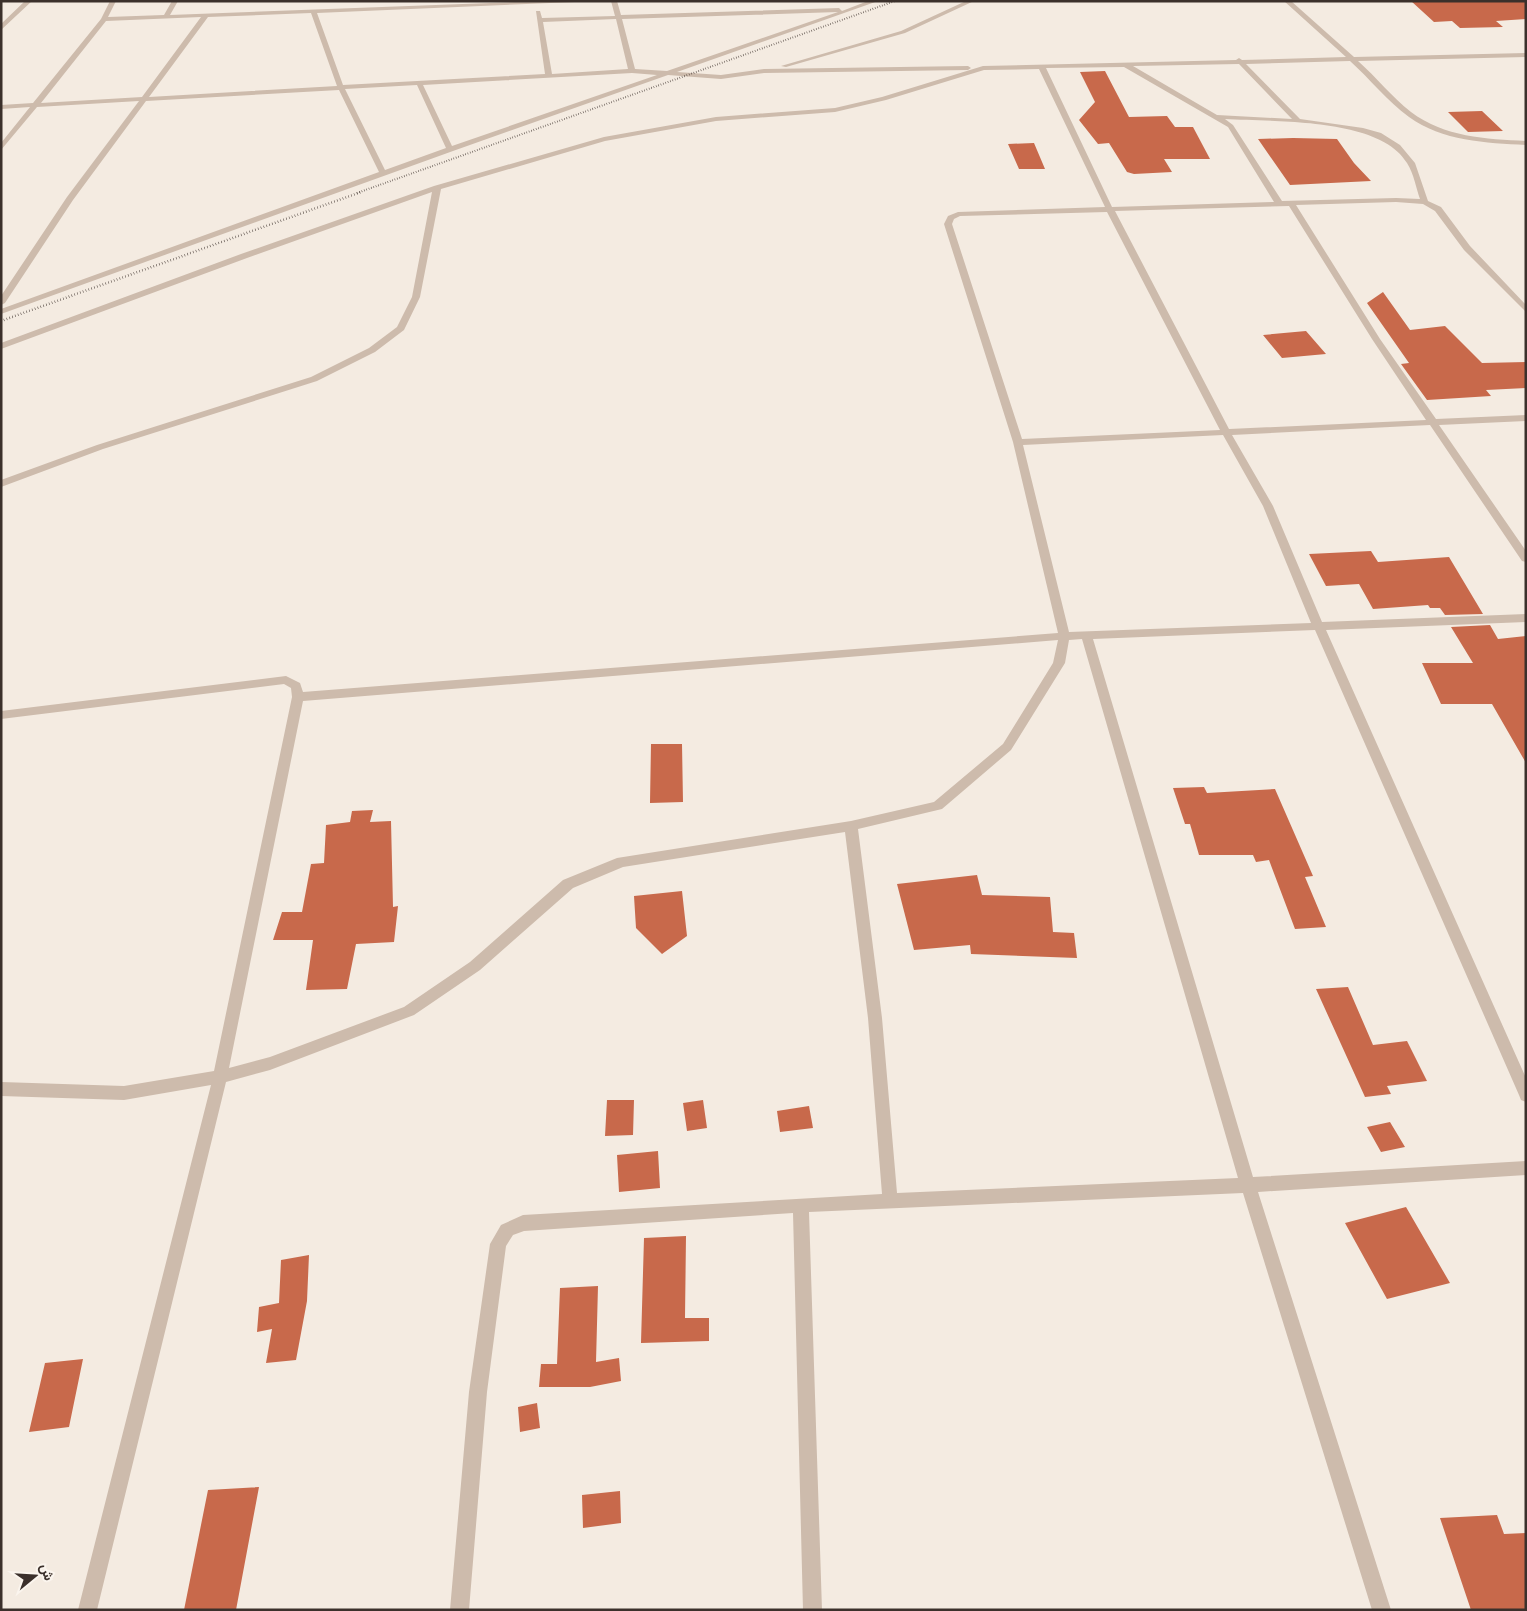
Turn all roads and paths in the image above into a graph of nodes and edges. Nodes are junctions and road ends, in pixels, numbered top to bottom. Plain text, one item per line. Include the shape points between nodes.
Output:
1 (29, 1) edge
2 (113, 1) edge
3 (175, 1) edge
4 (596, 1) edge
5 (614, 1) edge
6 (875, 1) edge
7 (970, 1) edge
8 (1287, 1) edge
9 (537, 3) junction
10 (855, 9) junction
11 (313, 11) junction
12 (206, 15) junction
13 (166, 16) junction
14 (617, 18) junction
15 (104, 19) junction
16 (539, 20) junction
17 (1, 28) edge
18 (1526, 55) edge
19 (1349, 58) junction
20 (1239, 60) junction
21 (1124, 64) junction
22 (1042, 66) junction
23 (983, 68) junction
24 (632, 71) junction
25 (764, 71) junction
26 (667, 74) junction
27 (549, 76) junction
28 (419, 83) junction
29 (341, 88) junction
30 (142, 99) junction
31 (36, 105) junction
32 (1, 107) edge
33 (1218, 117) junction
34 (1298, 122) junction
35 (1526, 143) edge
36 (1, 148) edge
37 (450, 149) junction
38 (383, 173) junction
39 (437, 188) junction
40 (1426, 202) junction
41 (1292, 204) junction
42 (1280, 205) junction
43 (1110, 210) junction
44 (1, 303) edge
45 (1526, 310) edge
46 (1, 312) edge
47 (1, 346) edge
48 (1526, 418) edge
49 (1432, 422) junction
50 (1226, 432) junction
51 (1018, 442) junction
52 (1, 484) edge
53 (1526, 559) edge
54 (1526, 618) edge
55 (1318, 625) junction
56 (1086, 635) junction
57 (1064, 636) junction
58 (298, 697) junction
59 (1, 715) edge
60 (851, 826) junction
61 (220, 1078) junction
62 (1, 1090) edge
63 (1526, 1095) edge
64 (1526, 1168) edge
65 (1248, 1185) junction
66 (890, 1199) junction
67 (801, 1204) junction
68 (87, 1610) edge
69 (459, 1610) edge
70 (813, 1610) edge
71 (1382, 1610) edge

1 - 17 street
2 - 15 street
3 - 13 street
4 - 9 street
5 - 14 street
6 - 10 street
7 - 25 street via 903,32
8 - 19 street
9 - 11 street
9 - 16 street
10 - 14 street
10 - 26 street
11 - 12 street via 294,9
11 - 29 street
12 - 13 street
12 - 30 street
13 - 15 street
14 - 16 street
14 - 24 street
15 - 31 street
16 - 27 street
18 - 19 street
19 - 20 street
19 - 35 street via 1403,110 1425,124 1480,140
20 - 21 street
20 - 34 street
21 - 22 street
21 - 33 street
22 - 23 street
22 - 43 street
23 - 25 street
23 - 39 street via 884,99 835,110 716,119 604,139
24 - 26 street
24 - 27 street
25 - 26 street via 721,77
26 - 37 street
27 - 28 street
28 - 29 street
28 - 37 street
29 - 30 street
29 - 38 street
30 - 31 street
30 - 44 street
31 - 32 street
31 - 36 street
33 - 34 street
33 - 42 street via 1235,132
34 - 40 street via 1361,129 1391,143 1411,163
37 - 38 street
38 - 46 street
39 - 47 street
39 - 52 street via 416,296 401,328 372,350 314,379 100,447
40 - 41 street
40 - 45 street via 1438,209 1467,248
41 - 42 street
41 - 49 street
42 - 43 street
43 - 50 street
43 - 51 street via 958,214 950,218 948,224
48 - 49 street
49 - 50 street
49 - 53 street
50 - 51 street
50 - 55 street via 1268,506
51 - 57 street
54 - 55 street
55 - 56 street
55 - 63 street
56 - 57 street
56 - 65 street
57 - 58 street
57 - 60 street via 1060,663 1006,747 938,806
58 - 59 street via 296,686 286,680
58 - 61 street
60 - 61 street via 622,862 568,884 475,966 409,1012
60 - 66 street via 875,1018
61 - 62 street via 124,1093
61 - 68 street
64 - 65 street
65 - 66 street
65 - 71 street
66 - 67 street
67 - 69 street via 523,1222 507,1230 498,1244 478,1392
67 - 70 street

